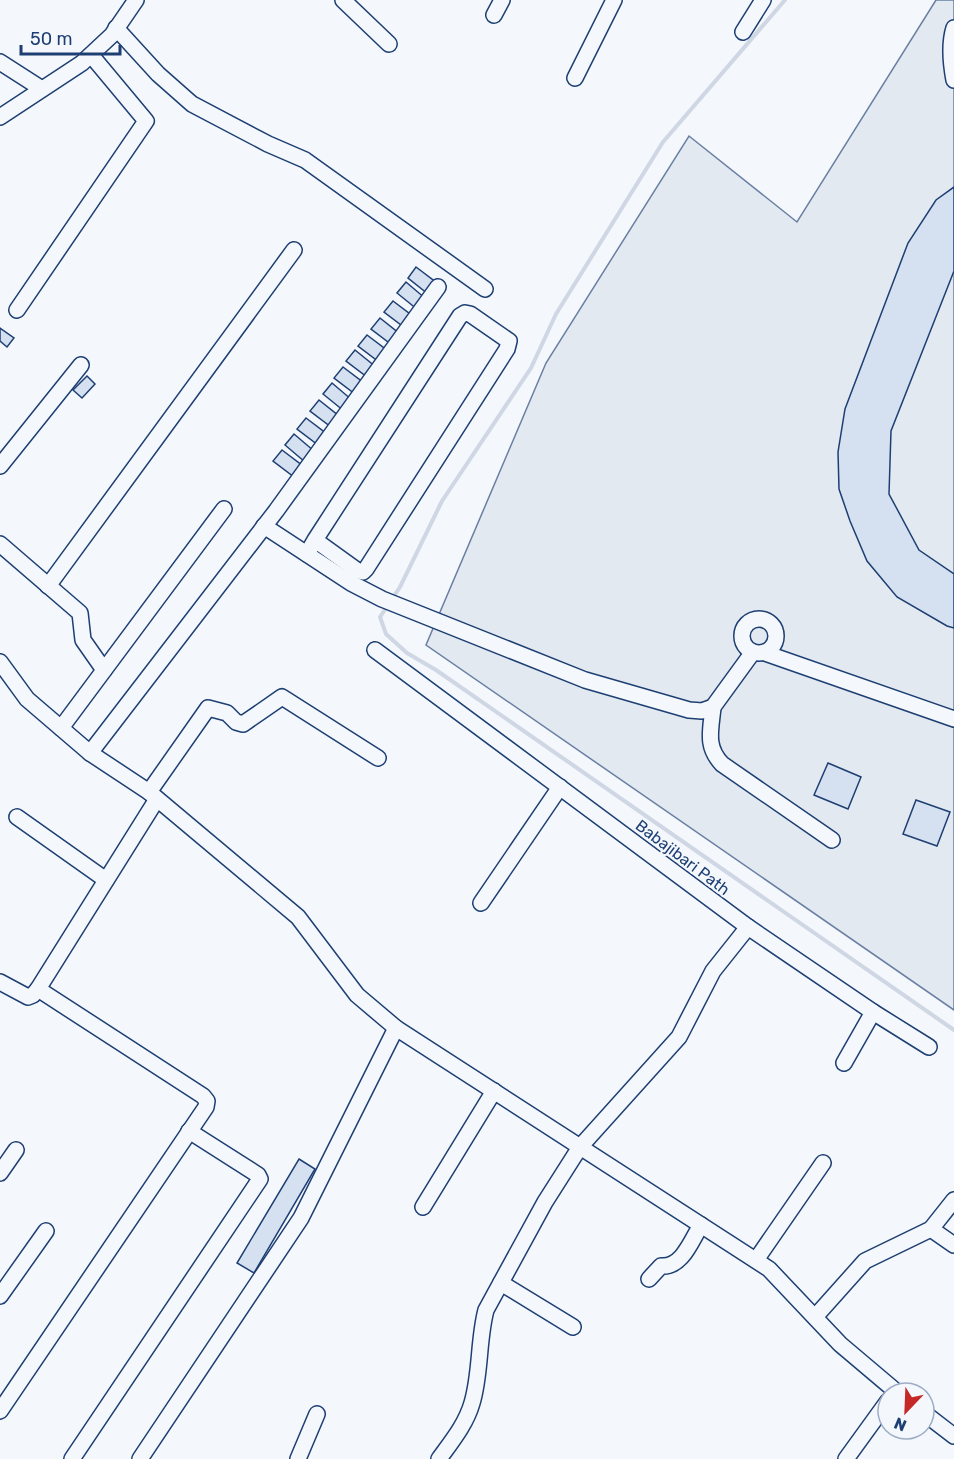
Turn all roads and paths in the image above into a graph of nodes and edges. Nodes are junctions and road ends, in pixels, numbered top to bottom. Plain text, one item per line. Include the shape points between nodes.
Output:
1 (136, 0) edge
2 (343, 0) edge
3 (502, 0) edge
4 (614, 0) edge
5 (764, 0) edge
6 (494, 15) dead end
7 (116, 28) junction
8 (954, 28) edge
9 (743, 32) dead end
10 (389, 44) dead end
11 (91, 55) junction
12 (0, 62) edge
13 (575, 78) dead end
14 (954, 80) edge
15 (42, 88) junction
16 (0, 117) edge
17 (294, 249) dead end
18 (438, 287) dead end
19 (485, 289) dead end
20 (17, 310) dead end
21 (81, 365) dead end
22 (0, 466) edge
23 (224, 509) dead end
24 (264, 526) junction
25 (315, 540) junction
26 (0, 544) edge
27 (307, 554) junction
28 (48, 586) junction
29 (375, 650) dead end
30 (0, 662) edge
31 (104, 670) junction
32 (713, 707) junction
33 (954, 718) edge
34 (61, 728) junction
35 (90, 753) junction
36 (378, 758) dead end
37 (560, 788) junction
38 (153, 795) junction
39 (17, 817) dead end
40 (832, 840) dead end
41 (106, 880) junction
42 (481, 903) dead end
43 (748, 927) junction
44 (0, 982) edge
45 (38, 988) junction
46 (873, 1012) junction
47 (396, 1028) junction
48 (929, 1047) dead end
49 (844, 1063) dead end
50 (494, 1091) junction
51 (189, 1131) junction
52 (580, 1147) junction
53 (16, 1150) dead end
54 (823, 1163) dead end
55 (0, 1173) edge
56 (954, 1200) edge
57 (423, 1208) dead end
58 (701, 1225) junction
59 (931, 1229) junction
60 (46, 1231) dead end
61 (954, 1245) edge
62 (756, 1260) junction
63 (649, 1279) dead end
64 (501, 1283) junction
65 (0, 1296) edge
66 (815, 1317) junction
67 (573, 1327) dead end
68 (879, 1381) edge
69 (0, 1411) edge
70 (317, 1414) dead end
71 (876, 1419) edge
72 (936, 1422) edge
73 (954, 1436) edge
74 (72, 1459) edge
75 (140, 1459) edge
76 (298, 1459) edge
77 (439, 1459) edge
78 (846, 1459) edge

1 - 7 street
2 - 10 street
3 - 6 street
4 - 13 street
5 - 9 street
7 - 11 street
7 - 19 street via 192,104 305,160
8 - 14 street
11 - 15 street
11 - 20 street via 146,121
12 - 15 street
15 - 16 street
17 - 28 street
18 - 24 street
21 - 22 street
23 - 31 street
24 - 27 street
24 - 35 street
25 - 25 street via 460,316 470,314 509,341 366,569 358,571
25 - 27 street
26 - 28 street
27 - 32 street via 382,599 585,680 689,710
28 - 31 street via 80,613 83,640
29 - 37 street, Babajibari Path
30 - 34 street via 27,699
31 - 34 street
32 - 33 street via 759,652
32 - 40 street via 713,755
34 - 35 street
35 - 38 street
36 - 38 street via 282,697 243,724 227,713 208,708
37 - 42 street
37 - 43 street, Babajibari Path
38 - 41 street
38 - 47 street via 298,917 357,995
39 - 41 street
41 - 45 street
43 - 46 street, Babajibari Path
43 - 52 street via 713,971 679,1037
44 - 45 street via 28,997
45 - 51 street via 203,1096 206,1107
46 - 48 street, Babajibari Path
46 - 49 street
47 - 50 street
47 - 75 street via 301,1218
50 - 52 street
50 - 57 street
51 - 69 street
51 - 74 street via 258,1174 260,1179
52 - 58 street
52 - 64 street
53 - 55 street
54 - 62 street
56 - 59 street
58 - 62 street
58 - 63 street via 679,1261 661,1266
59 - 61 street
59 - 66 street via 865,1262
60 - 65 street
62 - 66 street
64 - 67 street
64 - 77 street via 482,1325 471,1405 461,1428
66 - 68 street
70 - 76 street
71 - 78 street
72 - 73 street

